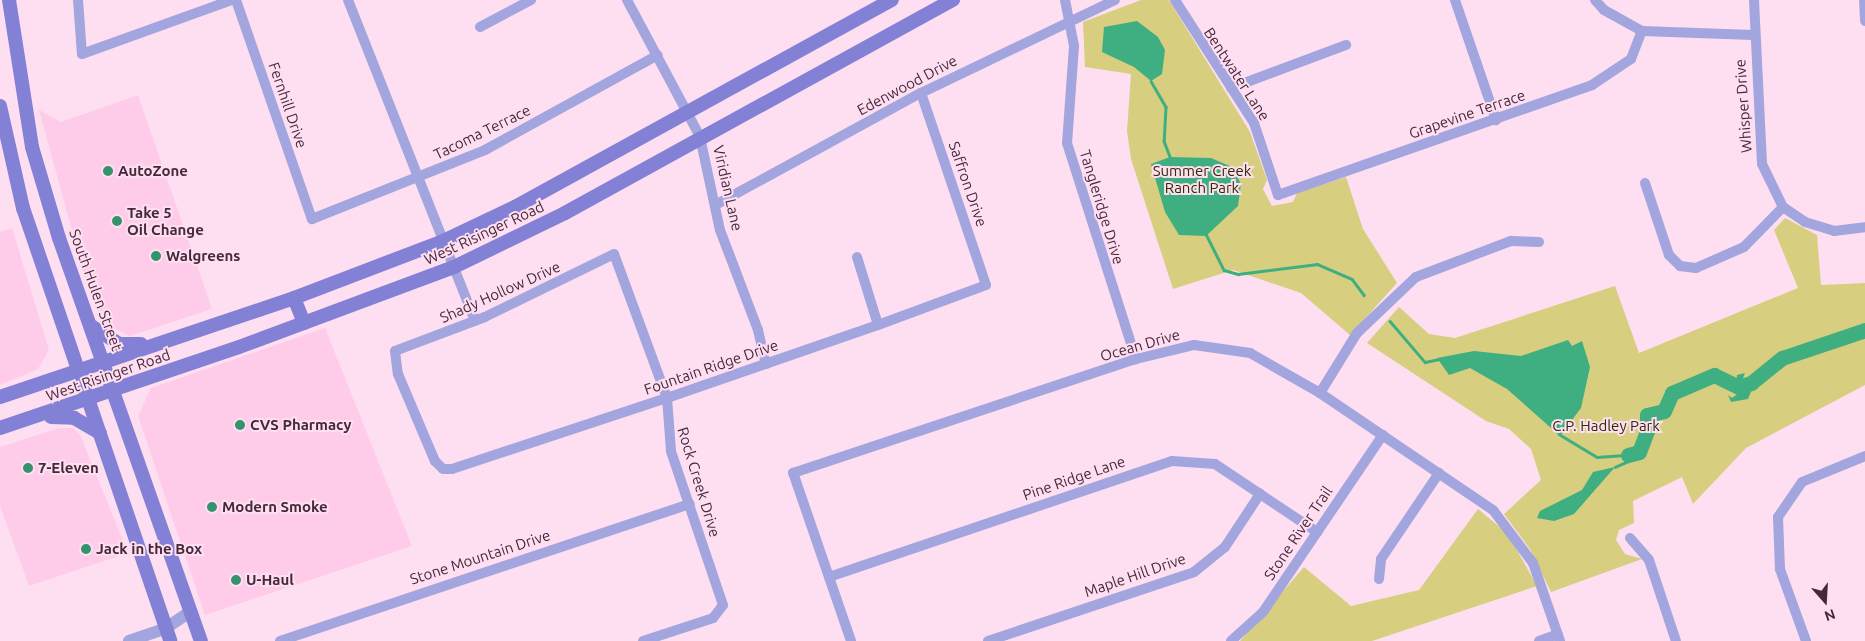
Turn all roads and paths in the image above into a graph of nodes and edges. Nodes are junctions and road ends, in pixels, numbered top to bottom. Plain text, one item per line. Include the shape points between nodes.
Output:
1 (10, 0) edge
2 (78, 0) edge
3 (232, 0) edge
4 (236, 0) edge
5 (348, 0) edge
6 (532, 0) edge
7 (628, 0) edge
8 (892, 0) edge
9 (953, 0) edge
10 (1065, 0) edge
11 (1114, 0) edge
12 (1175, 0) edge
13 (1455, 0) edge
14 (1595, 0) edge
15 (1754, 0) edge
16 (1864, 0) edge
17 (1070, 19) junction
18 (1865, 21) edge
19 (480, 27) dead end
20 (1642, 31) junction
21 (1753, 35) junction
22 (1346, 45) dead end
23 (658, 55) junction
24 (1230, 88) junction
25 (921, 93) junction
26 (0, 106) edge
27 (687, 111) junction
28 (1496, 120) junction
29 (700, 137) junction
30 (32, 147) junction
31 (10, 155) junction
32 (418, 179) junction
33 (1645, 183) dead end
34 (1278, 195) joint
35 (716, 204) junction
36 (1783, 207) junction
37 (312, 220) joint
38 (1865, 227) edge
39 (443, 241) junction
40 (1539, 242) dead end
41 (614, 254) joint
42 (857, 258) dead end
43 (454, 267) junction
44 (986, 285) joint
45 (294, 298) junction
46 (475, 321) junction
47 (304, 322) junction
48 (878, 325) junction
49 (93, 327) junction
50 (174, 338) junction
51 (1136, 360) junction
52 (104, 361) junction
53 (766, 364) junction
54 (80, 370) junction
55 (115, 390) junction
56 (1320, 393) junction
57 (0, 396) edge
58 (666, 398) junction
59 (89, 399) junction
60 (18, 422) junction
61 (0, 428) edge
62 (100, 433) junction
63 (1383, 435) junction
64 (1865, 456) edge
65 (443, 469) joint
66 (1439, 473) junction
67 (1260, 494) junction
68 (690, 504) junction
69 (1317, 532) junction
70 (1630, 538) dead end
71 (829, 577) junction
72 (1380, 579) dead end
73 (191, 611) junction
74 (168, 634) edge
75 (1559, 638) edge
76 (280, 640) edge
77 (129, 641) edge
78 (201, 641) edge
79 (643, 641) edge
80 (851, 641) edge
81 (988, 641) edge
82 (1231, 641) edge
83 (1539, 641) edge
84 (1676, 641) edge
85 (1806, 641) edge

1 - 30 main road, South Hulen Street
2 - 3 street via 82,54
4 - 37 street, Fernhill Drive
5 - 32 street
6 - 19 street
7 - 23 street, Viridian Lane
8 - 27 main road, West Risinger Road
9 - 29 main road, West Risinger Road
10 - 17 street, Tangleridge Drive
11 - 17 street, Edenwood Drive
12 - 24 street, Bentwater Lane
13 - 28 street
14 - 20 street via 1604,10
15 - 21 street, Whisper Drive
16 - 18 street
17 - 25 street, Edenwood Drive
17 - 51 street, Tangleridge Drive via 1074,56 1067,143
20 - 21 street
20 - 28 street, Grapevine Terrace via 1631,60 1592,85
21 - 36 street, Whisper Drive via 1762,164
22 - 24 street
23 - 27 street, Viridian Lane
23 - 32 street, Tacoma Terrace via 485,150
24 - 34 street, Bentwater Lane via 1254,123
25 - 35 street, Edenwood Drive
25 - 44 street, Saffron Drive
26 - 31 main road
27 - 29 street, Viridian Lane
27 - 39 main road, West Risinger Road via 515,207
28 - 34 street, Grapevine Terrace
29 - 35 street, Viridian Lane
29 - 43 main road, West Risinger Road via 565,213
30 - 31 main road
30 - 49 main road, South Hulen Street
31 - 54 main road via 23,208
32 - 37 street, Tacoma Terrace
32 - 39 street
33 - 36 street via 1669,255 1680,266 1696,268 1744,247
35 - 53 street, Viridian Lane via 720,230 758,330
36 - 38 street, Whisper Drive via 1805,222 1834,231
39 - 43 street
39 - 45 main road, West Risinger Road
40 - 56 street via 1511,241 1416,277 1357,333
41 - 46 street, Shady Hollow Drive
41 - 58 street, Rock Creek Drive
42 - 48 street
43 - 46 street
43 - 47 main road, West Risinger Road
44 - 48 street, Fountain Ridge Drive
45 - 47 main road
45 - 50 main road, West Risinger Road
46 - 65 street, Shady Hollow Drive via 395,351 398,374
47 - 55 main road, West Risinger Road
48 - 53 street, Fountain Ridge Drive
49 - 50 main road via 129,346
49 - 52 main road, South Hulen Street
50 - 52 main road, West Risinger Road
51 - 56 street, Ocean Drive via 1194,345 1250,353
51 - 71 street, Ocean Drive via 793,473
52 - 54 main road, West Risinger Road
52 - 55 main road, South Hulen Street
53 - 58 street, Fountain Ridge Drive
54 - 57 main road, West Risinger Road
54 - 59 main road
55 - 59 main road, West Risinger Road
55 - 73 main road, South Hulen Street
56 - 63 street, Ocean Drive
58 - 65 street, Fountain Ridge Drive
58 - 68 street, Rock Creek Drive via 667,435
59 - 60 main road, West Risinger Road
59 - 62 main road
60 - 61 main road, West Risinger Road
60 - 62 main road via 63,415
62 - 74 main road
63 - 66 street, Ocean Drive
63 - 69 street, Stone River Trail
64 - 85 street via 1802,482 1778,517 1780,569
66 - 72 street via 1381,559
66 - 75 street, Ocean Drive via 1493,510 1515,536 1533,564
67 - 69 street, Pine Ridge Lane
67 - 71 street, Pine Ridge Lane via 1215,464 1172,461
67 - 81 street, Maple Hill Drive via 1225,547 1194,572
68 - 76 street, Stone Mountain Drive
68 - 79 street, Rock Creek Drive via 723,605 713,618
69 - 82 street, Stone River Trail via 1263,612
70 - 84 street via 1649,560
71 - 80 street, Ocean Drive
73 - 74 street
73 - 78 main road, South Hulen Street
74 - 77 street
75 - 83 street

